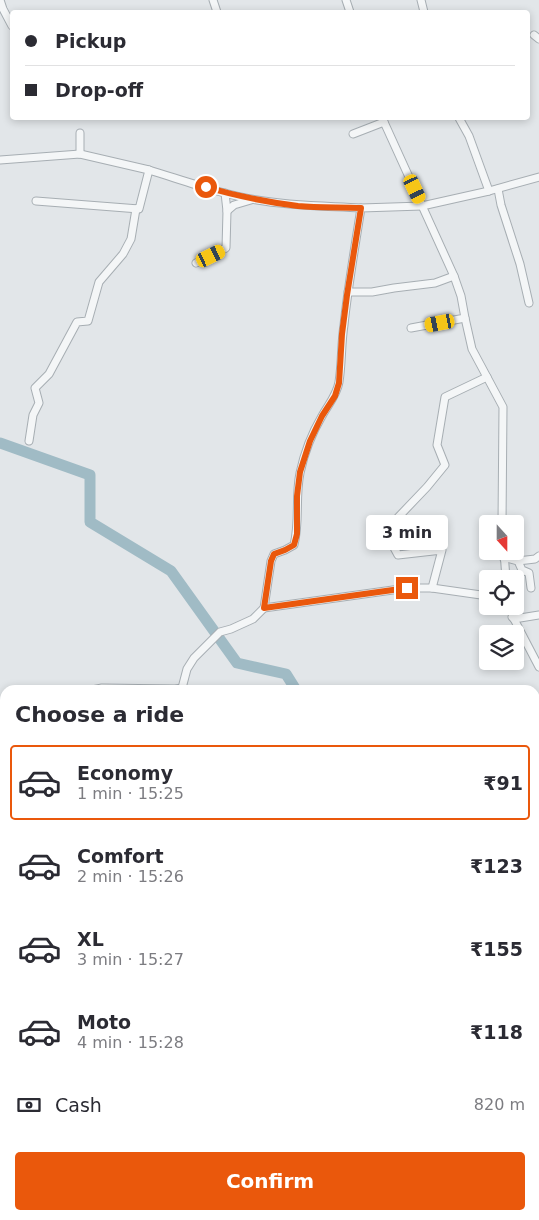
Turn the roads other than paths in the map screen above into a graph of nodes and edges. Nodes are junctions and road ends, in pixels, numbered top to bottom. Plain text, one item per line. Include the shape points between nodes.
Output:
1 (0, 0) edge
2 (10, 22) edge
3 (384, 120) edge
4 (460, 120) edge
5 (80, 133) dead end
6 (353, 134) dead end
7 (80, 154) junction
8 (0, 160) edge
9 (150, 170) junction
10 (539, 177) edge
11 (498, 188) junction
12 (489, 191) junction
13 (225, 193) junction
14 (252, 199) junction
15 (36, 201) dead end
16 (422, 206) junction
17 (361, 208) junction
18 (136, 209) junction
19 (227, 211) junction
20 (196, 263) dead end
21 (454, 276) junction
22 (348, 292) junction
23 (529, 303) dead end
24 (465, 318) junction
25 (410, 328) dead end
26 (487, 377) junction
27 (29, 441) dead end
28 (502, 515) edge
29 (539, 556) edge
30 (515, 560) edge
31 (518, 561) junction
32 (432, 588) junction
33 (531, 588) dead end
34 (479, 595) edge
35 (264, 608) junction
36 (511, 615) edge
37 (513, 615) edge
38 (539, 615) edge
39 (514, 619) junction
40 (539, 667) edge
41 (183, 685) edge

1 - 2 street
3 - 6 street
3 - 16 street
4 - 12 street
5 - 7 street
7 - 8 street
7 - 9 street
9 - 13 street
9 - 18 street via 139,209
10 - 11 street
11 - 12 street
11 - 23 street
12 - 16 street
13 - 14 street
13 - 19 street
14 - 17 street via 299,206
14 - 19 street
15 - 18 street
16 - 17 street
16 - 21 street
17 - 22 street
18 - 27 street via 131,239 123,254 99,282 88,320 77,322 49,374 35,388 39,403 33,415
19 - 20 street via 226,248
21 - 22 street via 434,283
21 - 24 street
22 - 35 street via 339,383 310,441 300,472 294,545 274,554
24 - 25 street
24 - 26 street via 472,349
26 - 28 street via 503,407
26 - 32 street via 445,397 437,445 445,465 385,531 398,554 442,550
29 - 31 street
30 - 31 street
31 - 33 street via 522,570 529,572
32 - 34 street
32 - 35 street via 407,588
35 - 41 street via 253,619 220,632 194,658
36 - 39 street
37 - 39 street
38 - 39 street
39 - 40 street

